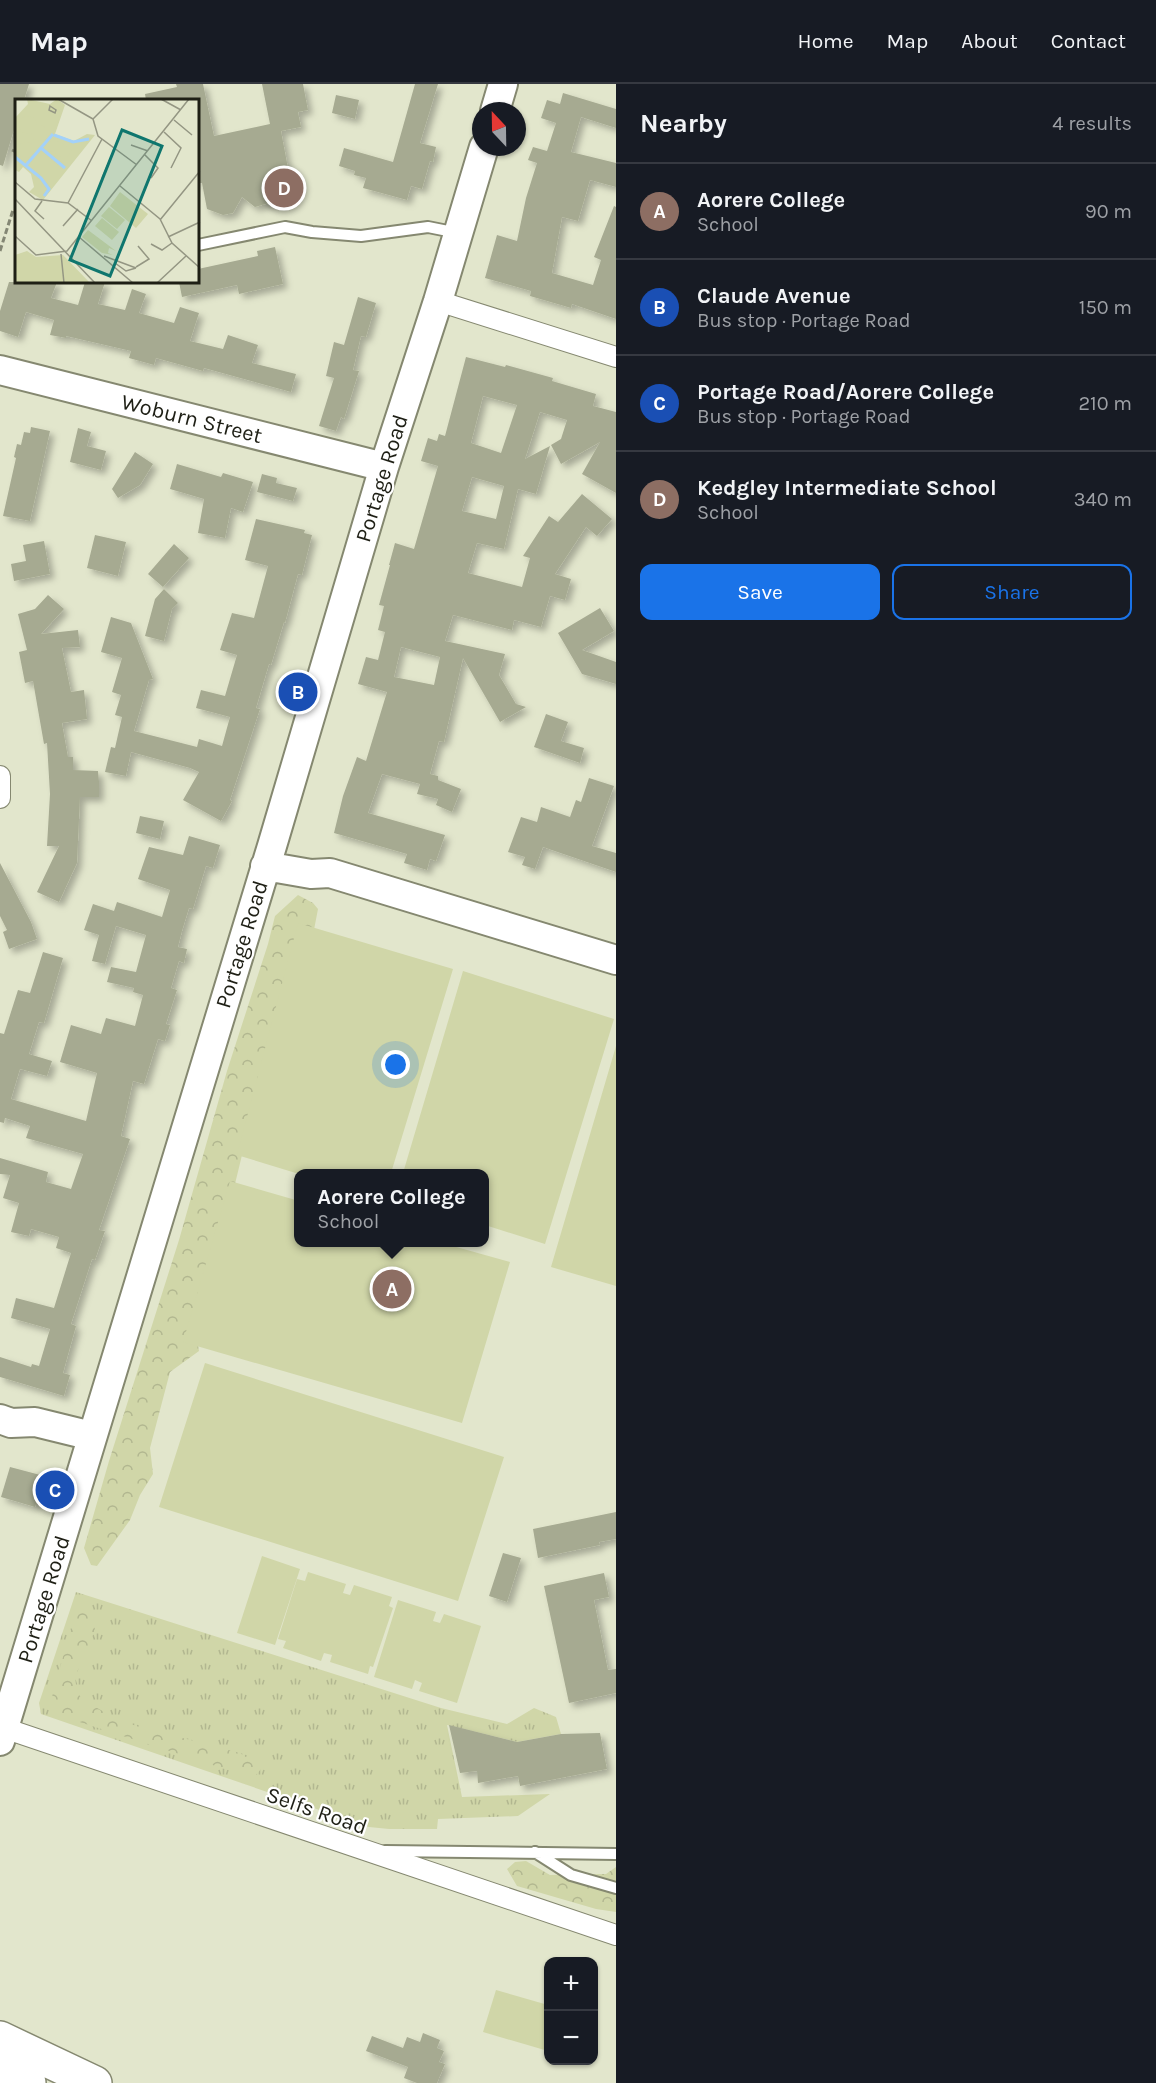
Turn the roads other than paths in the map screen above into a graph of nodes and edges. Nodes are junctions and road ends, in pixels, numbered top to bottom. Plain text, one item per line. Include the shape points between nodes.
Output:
1 (503, 84) edge
2 (498, 102) edge
3 (481, 156) edge
4 (458, 233) junction
5 (200, 245) edge
6 (438, 301) junction
7 (616, 357) edge
8 (0, 370) edge
9 (384, 467) junction
10 (0, 776) edge
11 (0, 798) edge
12 (269, 856) junction
13 (616, 960) edge
14 (6, 1421) edge
15 (89, 1445) junction
16 (2, 1734) edge
17 (363, 1851) junction
18 (535, 1852) junction
19 (616, 1854) edge
20 (616, 1888) edge
21 (616, 1935) edge
22 (0, 2038) edge
23 (0, 2069) edge
24 (29, 2083) edge
25 (95, 2083) edge

1 - 2 main road
3 - 4 main road, Portage Road
4 - 5 lane via 428,227 361,236 285,227
4 - 6 main road, Portage Road
6 - 7 street
6 - 9 main road, Portage Road
8 - 9 main road, Woburn Street
9 - 12 main road, Portage Road
10 - 11 street
12 - 13 main road via 311,874 330,873
12 - 15 main road, Portage Road
14 - 15 main road via 25,1435
15 - 16 main road, Portage Road
16 - 17 street, Selfs Road
17 - 18 lane
17 - 21 street, Selfs Road
18 - 19 lane
18 - 20 lane via 572,1875
22 - 25 highway
23 - 24 highway

